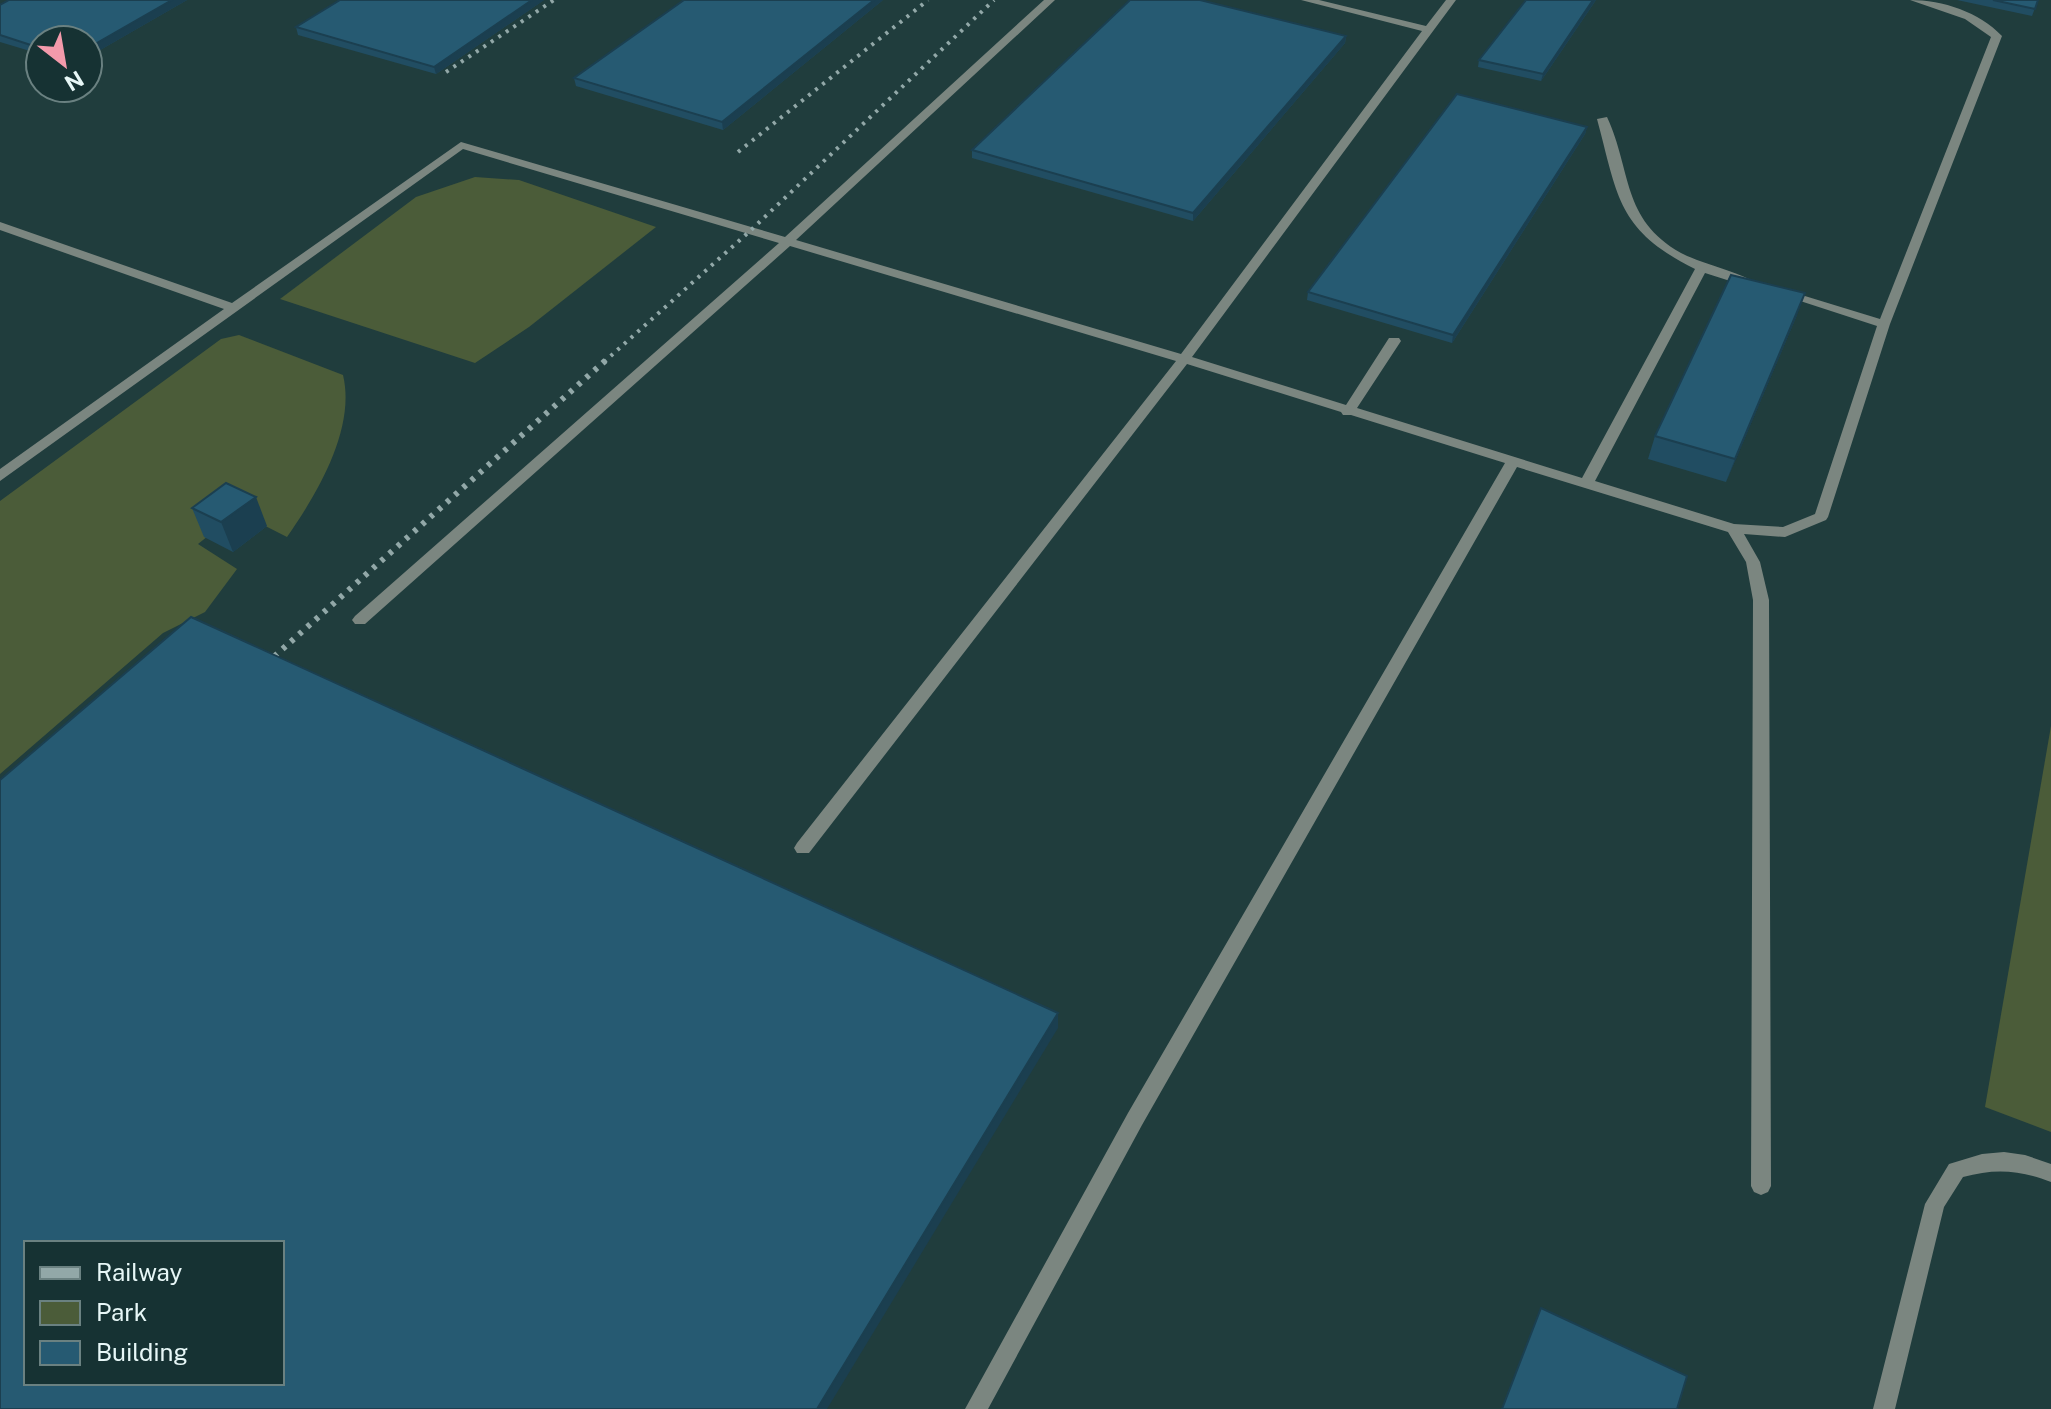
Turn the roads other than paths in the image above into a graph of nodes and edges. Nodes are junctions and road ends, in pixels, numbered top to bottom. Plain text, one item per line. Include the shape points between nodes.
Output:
1 (1050, 0) edge
2 (1306, 0) edge
3 (1451, 0) edge
4 (1915, 0) edge
5 (1427, 29) junction
6 (1603, 119) dead end
7 (0, 226) edge
8 (787, 242) junction
9 (1702, 268) junction
10 (234, 308) junction
11 (1884, 324) junction
12 (1394, 341) dead end
13 (1184, 359) junction
14 (1348, 412) junction
15 (1512, 463) junction
16 (0, 476) edge
17 (1586, 484) junction
18 (1733, 529) junction
19 (360, 620) dead end
20 (803, 848) dead end
21 (2051, 1173) edge
22 (1761, 1186) dead end
23 (976, 1409) edge
24 (1884, 1409) edge

1 - 8 lane
2 - 5 lane
3 - 5 lane
4 - 11 lane via 1979,21 1997,36
5 - 13 lane
6 - 9 lane via 1633,220 1670,254
7 - 10 lane
8 - 10 lane via 461,145
8 - 13 lane
8 - 19 lane
9 - 11 lane
9 - 17 lane
10 - 16 lane
11 - 18 lane via 1821,517 1785,532
12 - 14 lane
13 - 14 lane
13 - 20 lane
14 - 15 lane
15 - 17 lane
15 - 23 lane via 1135,1119
17 - 18 lane
18 - 22 lane via 1753,562 1761,600
21 - 24 lane via 1996,1159 1956,1170 1935,1204

